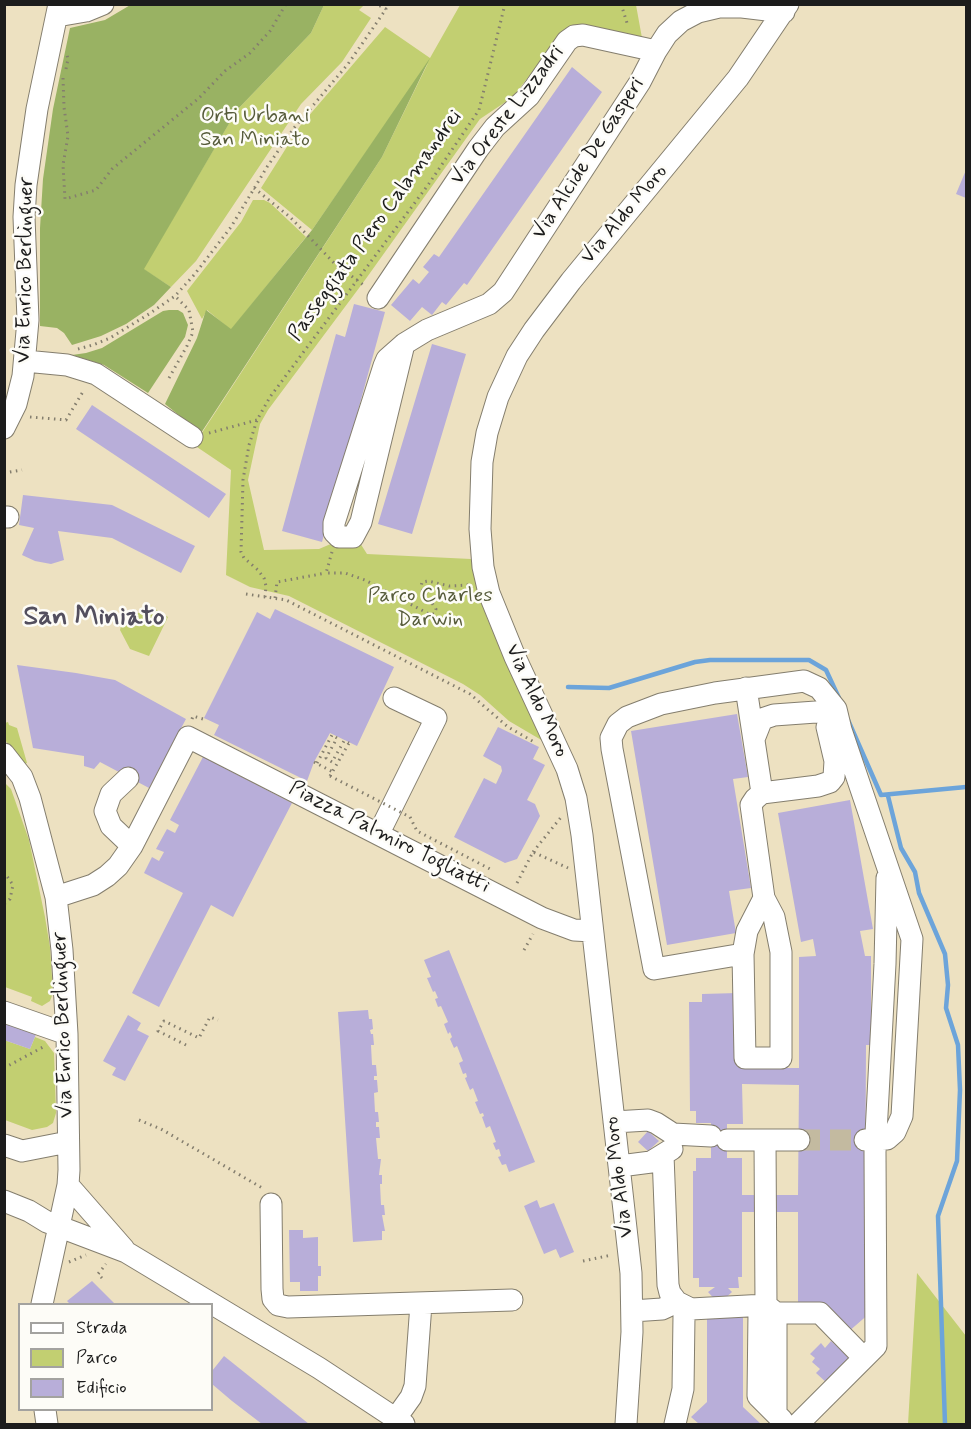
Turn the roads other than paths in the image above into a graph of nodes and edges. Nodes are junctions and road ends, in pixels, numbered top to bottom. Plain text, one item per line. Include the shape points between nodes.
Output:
1 (103, 4) edge
2 (730, 5) edge
3 (786, 8) edge
4 (58, 10) edge
5 (656, 51) junction
6 (378, 298) road end
7 (24, 361) junction
8 (4, 428) edge
9 (192, 437) road end
10 (339, 537) road end
11 (746, 688) junction
12 (819, 688) junction
13 (394, 698) dead end
14 (824, 713) junction
15 (841, 730) junction
16 (754, 739) junction
17 (8, 762) edge
18 (128, 778) dead end
19 (762, 793) junction
20 (379, 834) junction
21 (132, 846) junction
22 (56, 897) junction
23 (764, 898) junction
24 (592, 931) junction
25 (743, 954) junction
26 (4, 1012) edge
27 (67, 1034) junction
28 (614, 1122) junction
29 (765, 1140) junction
30 (799, 1140) tunnel mouth
31 (716, 1141) junction
32 (68, 1142) junction
33 (4, 1145) edge
34 (663, 1155) junction
35 (620, 1166) junction
36 (68, 1185) junction
37 (4, 1202) edge
38 (271, 1204) road end
39 (58, 1226) junction
40 (126, 1252) junction
41 (677, 1298) junction
42 (512, 1300) dead end
43 (42, 1303) edge
44 (211, 1303) edge
45 (213, 1304) edge
46 (421, 1304) junction
47 (767, 1310) junction
48 (632, 1311) junction
49 (864, 1358) junction
50 (782, 1419) edge
51 (400, 1421) edge
52 (626, 1425) edge
53 (675, 1425) edge
54 (798, 1425) edge

1 - 4 street via 86,11
2 - 3 street, Via Alcide De Gasperi
2 - 5 street, Via Alcide De Gasperi via 686,18 667,34
3 - 24 street, Via Aldo Moro via 722,98 534,330 507,377 488,433 480,508 486,581 500,623 571,783 582,835
4 - 7 street, Via Enrico Berlinguer via 35,120 26,191 28,321
5 - 6 street, Via Oreste Lizzadri via 583,35 570,38 529,96 495,127 478,149
5 - 10 street, Via Alcide De Gasperi via 640,82 503,292 489,304 427,330 404,345 361,522 353,537
7 - 8 street, Via Enrico Berlinguer via 16,404
7 - 9 street via 91,371
11 - 12 street via 804,681
11 - 16 street
11 - 25 street via 639,711 618,724 611,738 654,969
12 - 14 street
12 - 15 street via 836,709
13 - 20 street via 436,718
14 - 15 street
14 - 16 street via 767,717 759,724
14 - 19 street via 836,761 834,777 818,786
15 - 49 street via 887,868 885,964 870,1140 876,1346
16 - 19 street
17 - 22 street, Via Enrico Berlinguer via 27,790
18 - 21 street via 111,794 105,811 111,826
19 - 23 street via 751,808
20 - 21 street, Piazza Palmiro Togliatti via 188,737
20 - 24 street, Piazza Palmiro Togliatti via 542,918 574,930
21 - 22 street via 118,866 101,880
22 - 27 street, Via Enrico Berlinguer
23 - 25 street via 747,931
23 - 25 street via 774,917 781,952 781,1058 745,1058
24 - 28 street, Via Aldo Moro
26 - 27 street
27 - 32 street, Via Enrico Berlinguer
28 - 31 street via 648,1120 675,1135
28 - 35 street, Via Aldo Moro
29 - 30 street
29 - 31 street
29 - 47 street
31 - 34 street via 675,1148
32 - 33 street via 22,1151
32 - 36 street, Via Enrico Berlinguer
34 - 35 street via 651,1162
34 - 41 street
35 - 48 street, Via Aldo Moro
36 - 39 street, Via Enrico Berlinguer
36 - 40 street
37 - 39 street
38 - 46 street via 272,1289 278,1305
39 - 40 street
39 - 43 street, Via Enrico Berlinguer
40 - 44 street
41 - 47 street via 698,1309
41 - 48 street via 662,1309
41 - 53 street via 684,1316 683,1389
42 - 46 street
45 - 51 street
46 - 51 street via 415,1386
47 - 49 street via 820,1313
47 - 50 street
48 - 52 street, Via Aldo Moro
49 - 54 street

